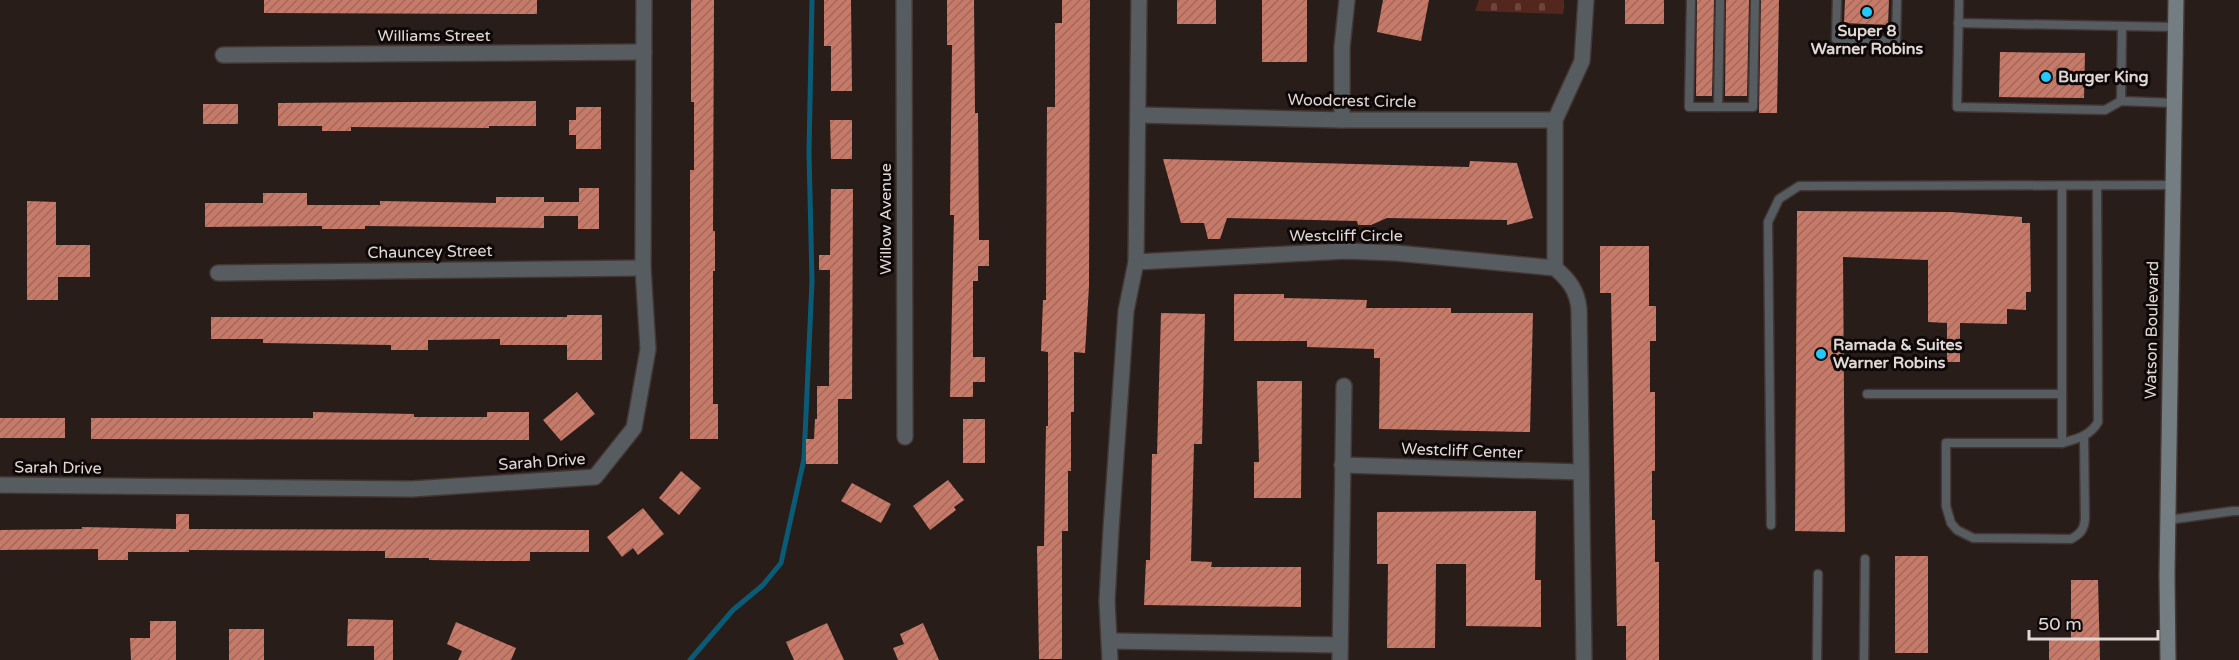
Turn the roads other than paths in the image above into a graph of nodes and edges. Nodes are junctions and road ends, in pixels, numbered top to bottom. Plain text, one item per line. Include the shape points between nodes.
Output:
1 (644, 0) edge
2 (904, 0) edge
3 (1139, 0) edge
4 (1347, 0) edge
5 (1586, 0) edge
6 (1691, 0) edge
7 (1720, 0) edge
8 (1755, 0) edge
9 (1837, 0) edge
10 (1897, 0) edge
11 (1959, 0) edge
12 (2176, 0) edge
13 (1958, 23) junction
14 (2122, 26) junction
15 (2175, 27) junction
16 (644, 52) junction
17 (224, 55) dead end
18 (2121, 101) junction
19 (2174, 103) junction
20 (1718, 107) junction
21 (1138, 115) junction
22 (1342, 120) junction
23 (1555, 120) junction
24 (2097, 185) junction
25 (2172, 185) junction
26 (2062, 186) junction
27 (1136, 262) junction
28 (643, 268) junction
29 (1555, 268) junction
30 (218, 273) dead end
31 (1344, 386) dead end
32 (1867, 394) dead end
33 (2062, 394) junction
34 (904, 437) dead end
35 (2084, 437) junction
36 (2062, 443) junction
37 (1342, 465) junction
38 (1581, 472) junction
39 (0, 485) edge
40 (2239, 512) edge
41 (2168, 520) junction
42 (1771, 525) dead end
43 (1865, 559) dead end
44 (1818, 574) dead end
45 (1110, 641) junction
46 (1340, 653) edge
47 (1110, 660) edge
48 (1584, 660) edge
49 (1817, 660) edge
50 (1864, 660) edge
51 (2168, 660) edge

1 - 16 street, Sarah Drive
2 - 34 street, Willow Avenue
3 - 21 street
4 - 22 street via 1342,46
5 - 23 street via 1582,61
6 - 20 lane via 1689,107
7 - 20 lane
8 - 20 lane via 1754,107
9 - 10 lane via 1836,39 1896,41
11 - 13 lane
12 - 15 main road, Watson Boulevard
13 - 14 lane
13 - 18 lane via 1957,107 2105,110
14 - 15 lane
14 - 18 lane
15 - 19 main road, Watson Boulevard
16 - 17 street, Williams Street
16 - 28 street, Sarah Drive
18 - 19 lane
19 - 25 main road, Watson Boulevard
21 - 22 street, Woodcrest Circle
21 - 27 street
22 - 23 street, Woodcrest Circle
23 - 29 street
24 - 25 lane
24 - 26 lane
24 - 35 lane via 2099,408 2098,422
25 - 41 main road, Watson Boulevard
26 - 33 lane
26 - 42 lane via 1799,186 1779,199 1768,222
27 - 29 street, Westcliff Circle via 1346,251
27 - 45 street via 1126,311 1107,601
28 - 30 street, Chauncey Street
28 - 39 street, Sarah Drive via 648,349 634,428 595,477 412,489
29 - 38 street via 1578,296
31 - 37 street
32 - 33 lane
33 - 36 lane
35 - 36 lane
35 - 36 lane via 2085,519 2078,536 1973,538 1951,523 1946,506 1946,443
37 - 38 street, Westcliff Center
37 - 46 street
38 - 48 street
40 - 41 lane
41 - 51 main road, Watson Boulevard
43 - 50 lane
44 - 49 lane
45 - 46 street
45 - 47 street

